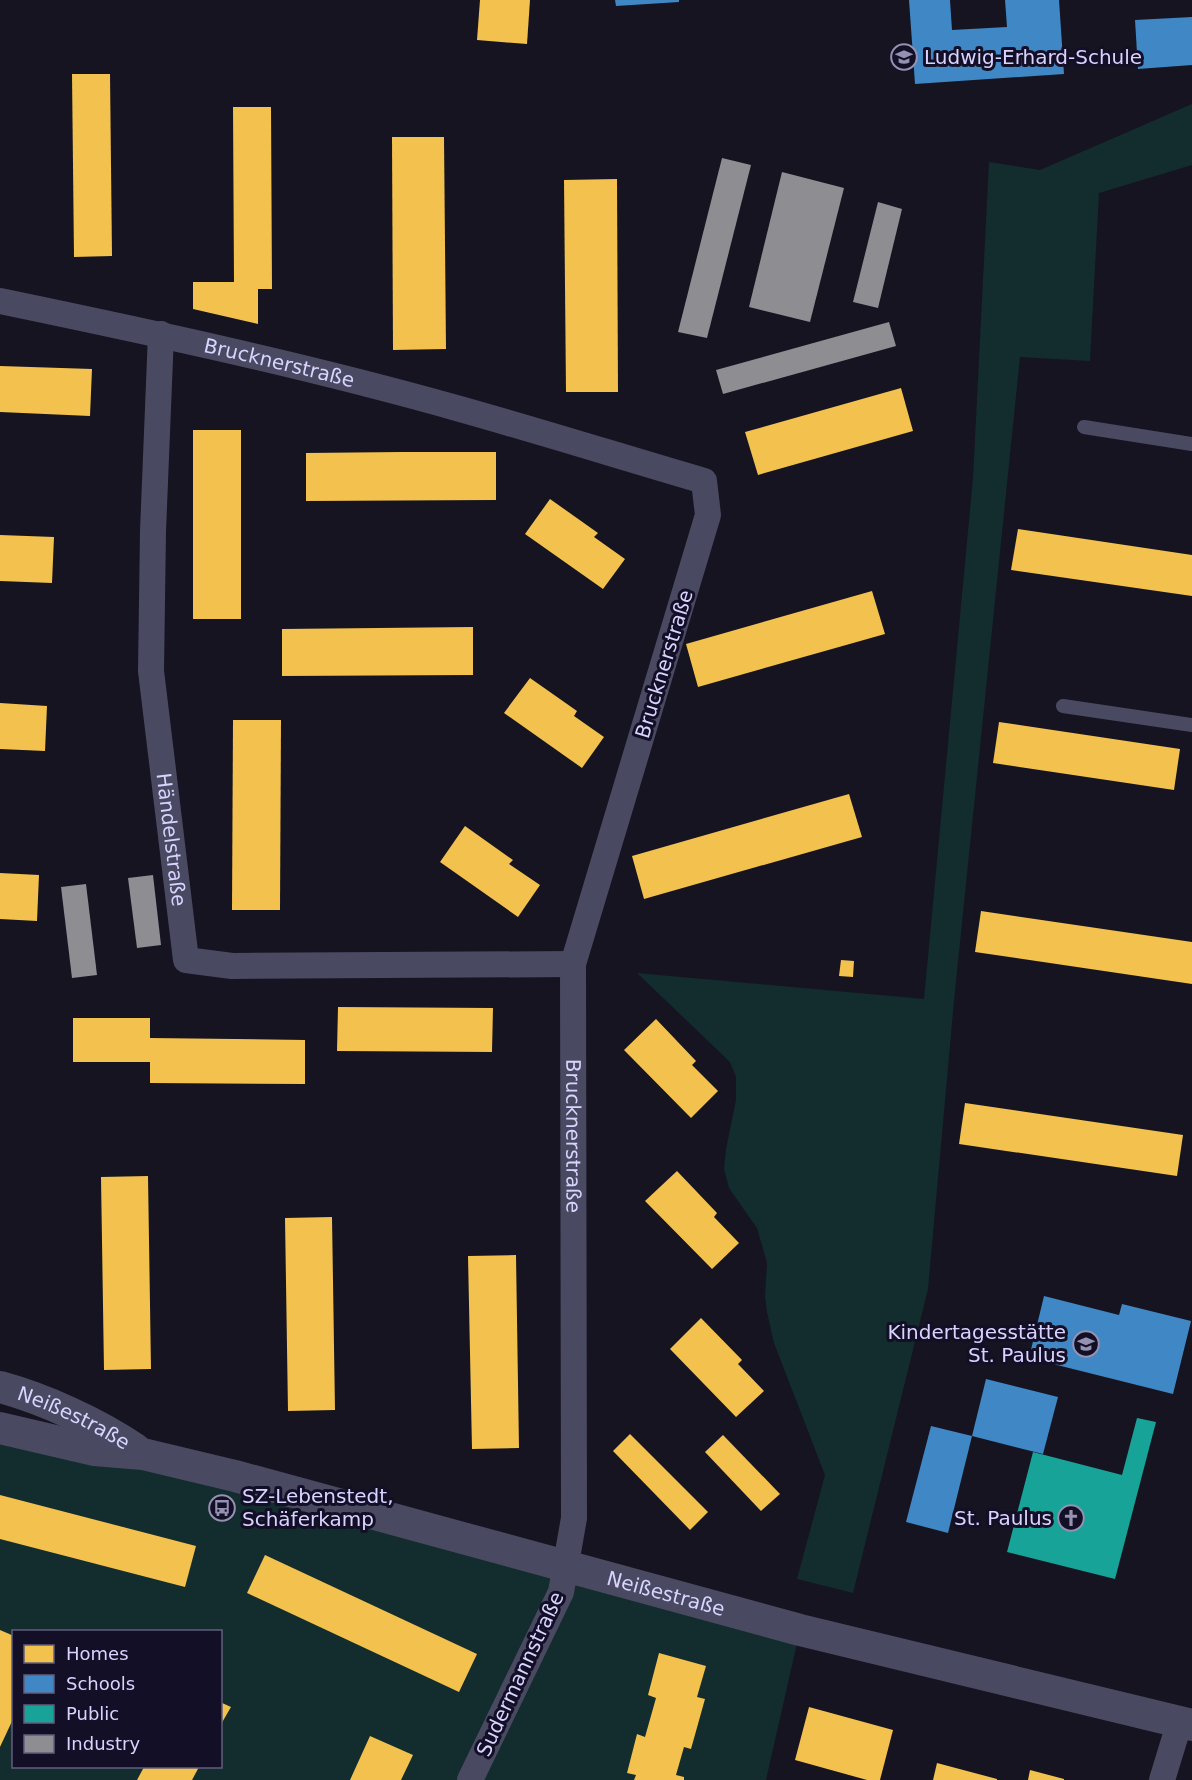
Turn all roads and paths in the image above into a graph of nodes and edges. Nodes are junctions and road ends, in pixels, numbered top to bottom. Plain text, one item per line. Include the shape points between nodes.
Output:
1 (0, 301) edge
2 (161, 334) junction
3 (1084, 426) dead end
4 (1192, 444) edge
5 (1063, 706) dead end
6 (1192, 725) edge
7 (573, 964) junction
8 (0, 1387) edge
9 (0, 1428) edge
10 (143, 1454) junction
11 (566, 1566) junction
12 (1186, 1723) edge
13 (470, 1780) edge
14 (1162, 1780) edge

1 - 2 street, Brucknerstraße
2 - 7 street, Händelstraße via 151,671 186,960 232,966
2 - 7 street, Brucknerstraße via 459,408 704,482 708,515
3 - 4 lane
5 - 6 lane
7 - 11 street, Brucknerstraße via 574,1506
8 - 10 street, Neißestraße via 26,1394 106,1431
9 - 10 street, Neißestraße via 94,1450
10 - 11 street, Neißestraße
11 - 12 street, Neißestraße via 800,1630
11 - 13 street, Sudermannstraße via 561,1592
12 - 14 street

